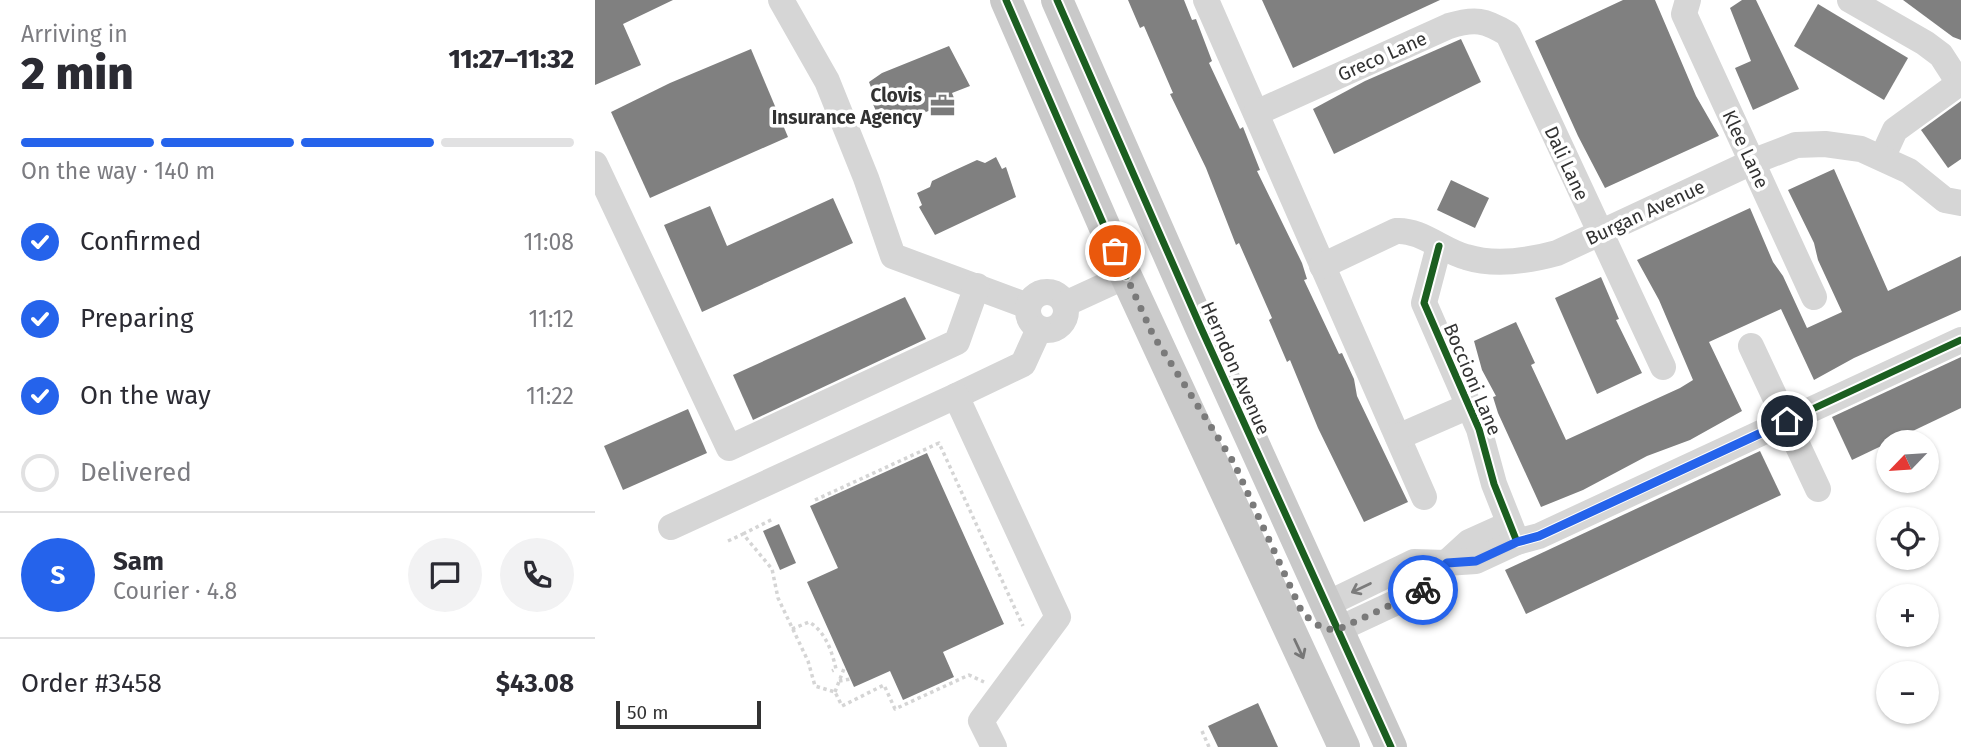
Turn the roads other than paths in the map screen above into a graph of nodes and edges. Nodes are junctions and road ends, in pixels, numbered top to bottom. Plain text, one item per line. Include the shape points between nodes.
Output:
1 (781, 0) edge
2 (1006, 0) edge
3 (1057, 0) edge
4 (1206, 0) edge
5 (1688, 0) edge
6 (1850, 0) edge
7 (1508, 34) joint
8 (1960, 82) edge
9 (1256, 113) junction
10 (1882, 156) junction
11 (1752, 162) junction
12 (595, 164) edge
13 (1961, 203) edge
14 (1600, 233) junction
15 (1439, 246) junction
16 (1322, 266) junction
17 (1126, 276) junction
18 (977, 286) junction
19 (1814, 298) dead end
20 (1034, 318) junction
21 (1153, 335) junction
22 (1961, 340) edge
23 (1751, 346) dead end
24 (1663, 367) dead end
25 (956, 396) junction
26 (1469, 406) junction
27 (1787, 421) junction
28 (1398, 437) junction
29 (1818, 489) dead end
30 (1424, 497) dead end
31 (671, 527) dead end
32 (1513, 533) junction
33 (1331, 617) junction
34 (994, 747) edge
35 (1344, 747) edge
36 (1391, 747) edge

1 - 18 street via 827,82 893,256
2 - 17 main road
3 - 33 main road, Herndon Avenue
4 - 9 street
5 - 11 street, Klee Lane via 1684,14
6 - 8 street via 1926,43
7 - 9 street, Greco Lane via 1488,21 1448,26
7 - 14 street, Dali Lane
8 - 10 street via 1895,130
9 - 16 street
10 - 11 street, Burgan Avenue via 1825,144 1796,145
10 - 13 street, Burgan Avenue via 1945,200
11 - 14 street, Burgan Avenue
11 - 19 street, Klee Lane
12 - 18 street via 729,448 957,342
14 - 15 street, Burgan Avenue via 1529,261 1467,258
14 - 24 street, Dali Lane
15 - 16 street, Burgan Avenue via 1408,230 1396,232
15 - 26 street, Boccioni Lane via 1424,303
16 - 28 street
17 - 20 street via 1065,304 1065,317 1058,327
17 - 21 main road
18 - 20 street
20 - 25 street via 1023,364
21 - 33 main road via 1234,463 1301,610 1323,629
21 -> 35 main road
22 - 27 street
23 - 27 street
25 - 31 street
25 - 34 street via 1058,617 981,721
26 - 28 street, Boccioni Lane
26 - 32 street, Boccioni Lane
27 - 29 street
27 - 32 street via 1539,536
28 - 30 street
32 - 33 street via 1476,561 1447,563 1427,588
33 - 36 main road, Herndon Avenue

